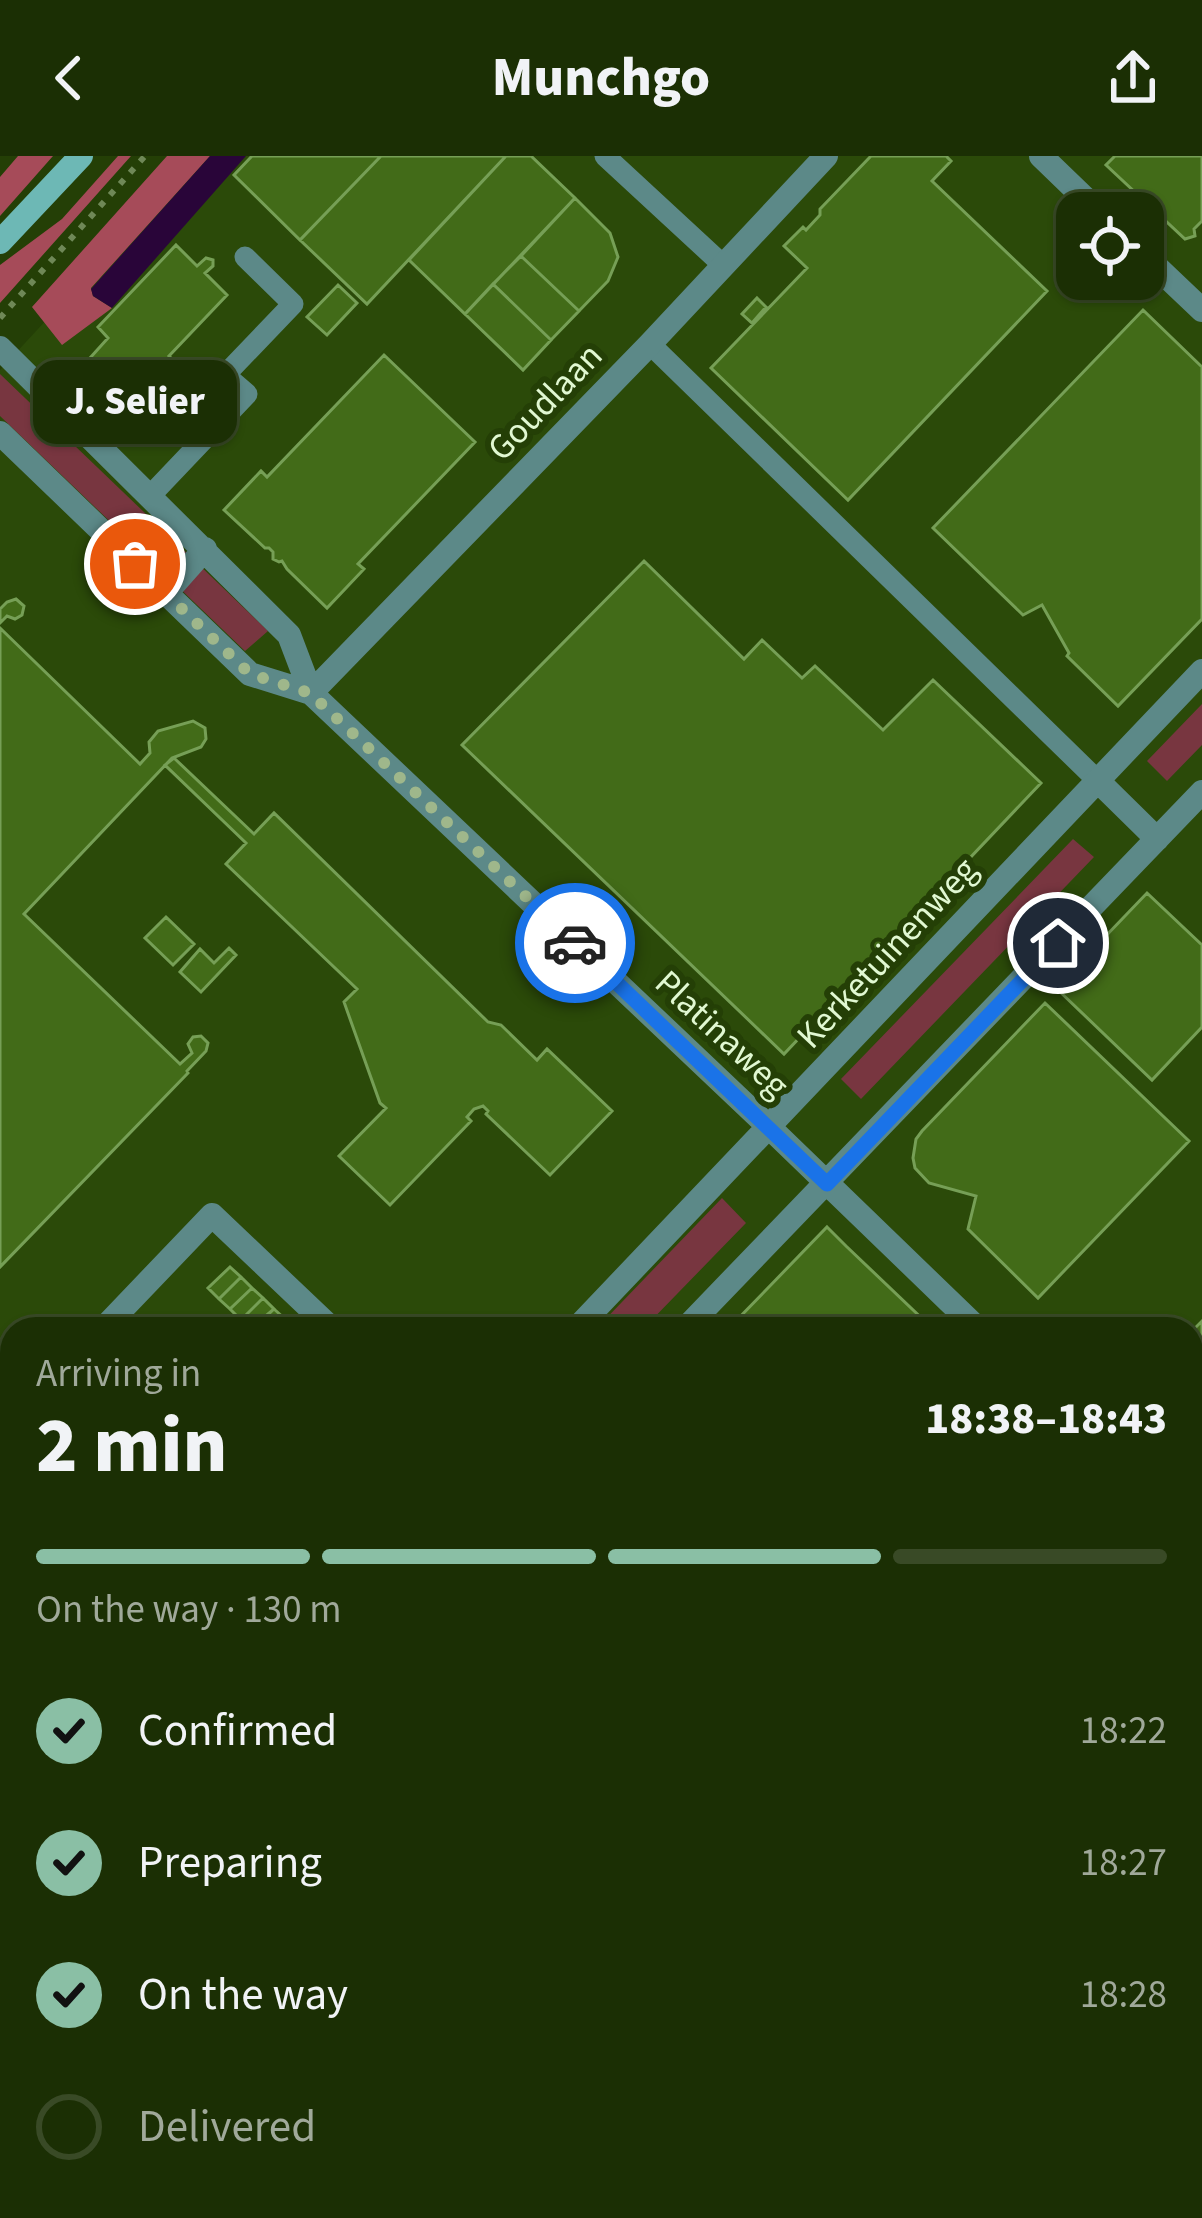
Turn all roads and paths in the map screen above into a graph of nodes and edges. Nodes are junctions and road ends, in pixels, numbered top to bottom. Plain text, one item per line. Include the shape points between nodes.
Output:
1 (81, 156) edge
2 (145, 156) edge
3 (605, 156) edge
4 (826, 156) edge
5 (1040, 156) edge
6 (1078, 192) edge
7 (0, 242) edge
8 (245, 257) dead end
9 (724, 266) junction
10 (1164, 274) edge
11 (1202, 310) edge
12 (0, 319) edge
13 (650, 344) junction
14 (0, 348) edge
15 (0, 433) edge
16 (150, 496) junction
17 (205, 550) junction
18 (166, 593) junction
19 (1202, 671) edge
20 (310, 693) junction
21 (1098, 781) junction
22 (1202, 792) edge
23 (1157, 839) junction
24 (770, 1127) junction
25 (827, 1184) junction
26 (114, 1317) edge
27 (319, 1317) edge
28 (588, 1317) edge
29 (697, 1317) edge
30 (966, 1317) edge

1 - 7 main road
2 - 12 path
3 - 9 lane
4 - 9 street, Goudlaan
5 - 6 street
8 - 16 lane via 293,304 225,375 247,394
9 - 13 street, Goudlaan
10 - 11 street
13 - 20 street, Goudlaan
13 - 21 lane
14 - 16 street, Platinaweg
15 - 18 street, Platinaweg
16 - 17 street, Platinaweg
17 - 18 street
17 - 20 street, Platinaweg via 289,635
18 - 20 street, Platinaweg via 250,674
19 - 21 street, Kerketuinenweg
20 - 24 street, Platinaweg
21 - 23 street
21 - 24 street, Kerketuinenweg
22 - 23 street
23 - 25 street
24 - 25 street, Platinaweg
24 - 28 street, Kerketuinenweg
25 - 29 street
25 - 30 street, Platinaweg
26 - 27 street via 212,1215

